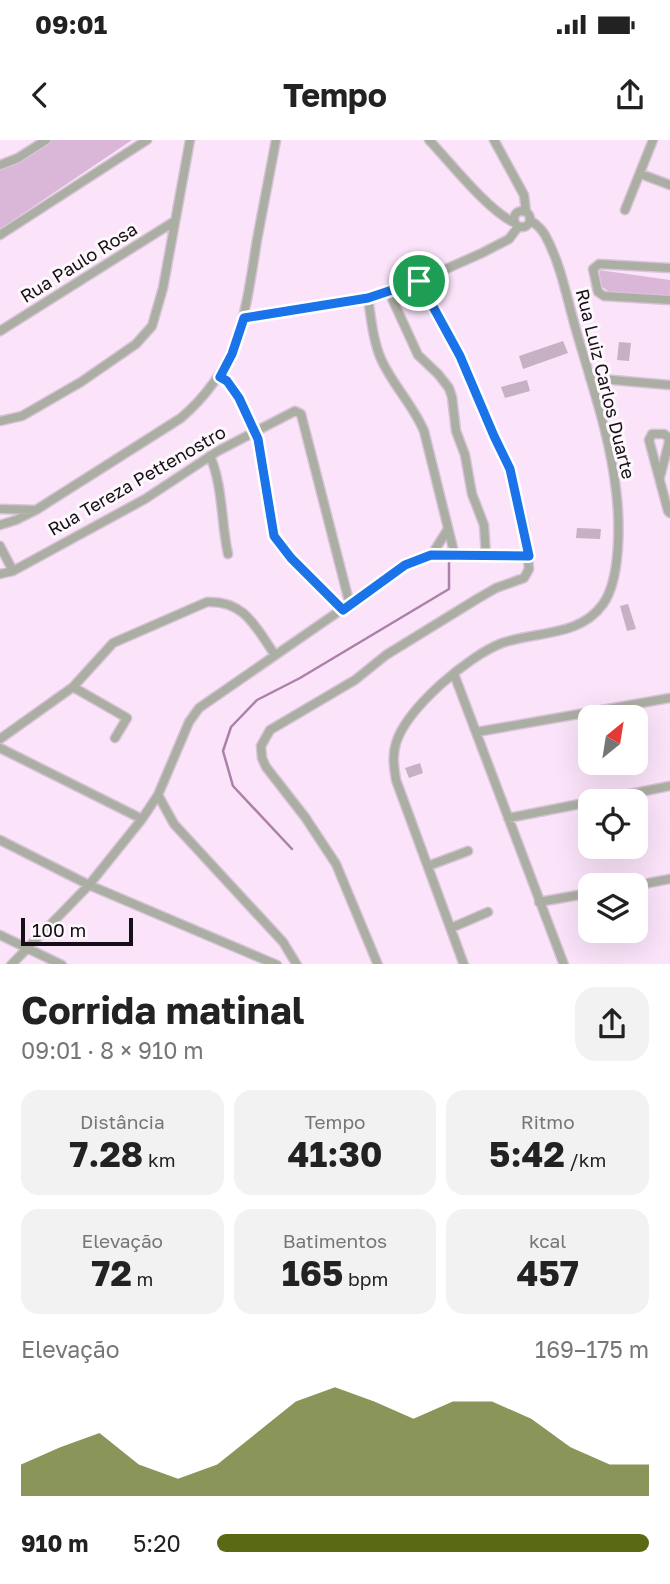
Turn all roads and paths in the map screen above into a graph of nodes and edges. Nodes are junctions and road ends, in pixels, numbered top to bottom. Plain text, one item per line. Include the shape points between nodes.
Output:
1 (46, 140) edge
2 (147, 140) edge
3 (190, 140) edge
4 (276, 140) edge
5 (429, 140) edge
6 (494, 140) edge
7 (653, 140) edge
8 (0, 165) edge
9 (641, 174) junction
10 (670, 185) edge
11 (496, 209) junction
12 (625, 210) dead end
13 (524, 215) junction
14 (175, 221) junction
15 (517, 225) junction
16 (0, 235) edge
17 (670, 268) edge
18 (419, 281) junction
19 (389, 292) junction
20 (368, 298) junction
21 (670, 300) edge
22 (244, 318) junction
23 (0, 331) edge
24 (220, 377) junction
25 (590, 378) junction
26 (670, 385) edge
27 (0, 421) edge
28 (255, 431) junction
29 (210, 456) junction
30 (660, 477) junction
31 (0, 509) edge
32 (36, 510) junction
33 (670, 513) edge
34 (0, 525) edge
35 (448, 529) junction
36 (0, 545) edge
37 (228, 554) dead end
38 (431, 555) junction
39 (455, 556) junction
40 (486, 556) junction
41 (529, 556) junction
42 (13, 571) junction
43 (0, 574) edge
44 (347, 607) junction
45 (275, 655) junction
46 (454, 674) junction
47 (73, 687) junction
48 (670, 698) edge
49 (477, 732) junction
50 (115, 738) dead end
51 (0, 739) edge
52 (0, 748) edge
53 (670, 786) edge
54 (648, 790) edge
55 (158, 795) junction
56 (578, 804) edge
57 (508, 818) junction
58 (142, 819) junction
59 (0, 840) edge
60 (468, 851) dead end
61 (428, 866) junction
62 (670, 879) edge
63 (648, 883) edge
64 (89, 885) junction
65 (578, 895) edge
66 (539, 902) junction
67 (488, 912) dead end
68 (450, 928) junction
69 (0, 935) edge
70 (26, 948) junction
71 (460, 962) edge
72 (11, 964) edge
73 (62, 964) edge
74 (277, 964) edge
75 (297, 964) edge
76 (379, 964) edge
77 (564, 964) edge

1 - 8 street
2 - 16 street
3 - 14 street
4 - 22 street
5 - 11 street
6 - 13 street via 524,195
7 - 9 street
9 - 10 street
9 - 12 street
11 - 13 street
11 - 15 street
13 - 15 street via 514,217
13 - 15 street via 526,226
13 - 25 street, Rua Luiz Carlos Duarte via 544,232 559,268
14 - 23 street, Rua Paulo Rosa
14 - 27 street via 157,314 144,336 36,409
15 - 18 street via 509,239
17 - 21 street via 598,264 593,269 598,292 604,296
18 - 19 street
18 - 41 street via 460,356 510,469
19 - 20 street
19 - 40 street via 418,355 446,382 452,397 456,431 484,525
20 - 22 street
20 - 35 street via 381,360 424,431
22 - 24 street
24 - 28 street via 233,389
24 - 32 street via 181,418
25 - 26 street
25 - 46 street, Rua Luiz Carlos Duarte via 616,491 617,551 611,589 604,603 583,622 568,630 498,645
28 - 29 street, Rua Tereza Pettenostro
28 - 44 street via 274,536 291,558
28 - 44 street, Rua Tereza Pettenostro via 295,411 301,414
29 - 37 street via 216,469
29 - 42 street, Rua Tereza Pettenostro via 145,499
30 - 30 street via 669,442 663,434 652,434 649,440
30 - 33 street
31 - 32 street
32 - 34 street
35 - 38 street
35 - 39 street
36 - 42 street
38 - 39 street
38 - 44 street via 405,565
39 - 40 street
40 - 41 street
41 - 76 street via 524,578 496,588 386,655 355,680 279,723 261,746 266,767 336,864
42 - 43 street, Rua Tereza Pettenostro
44 - 45 street
45 - 47 street via 244,613 221,602 207,603 121,637
45 - 55 street via 194,714
46 - 49 street
46 - 61 street, Rua Luiz Carlos Duarte via 415,709 394,750 396,780
47 - 50 street via 127,718
47 - 51 street
48 - 49 street
49 - 57 street
52 - 58 street
53 - 54 street
55 - 58 street
55 - 75 street via 174,824 283,942
56 - 57 street
57 - 66 street
58 - 64 street
59 - 64 street
60 - 61 street
61 - 68 street, Rua Luiz Carlos Duarte
62 - 63 street
64 - 70 street
64 - 74 street
65 - 66 street
66 - 77 street
67 - 68 street
68 - 71 street, Rua Luiz Carlos Duarte
69 - 70 street
70 - 72 street
70 - 73 street

